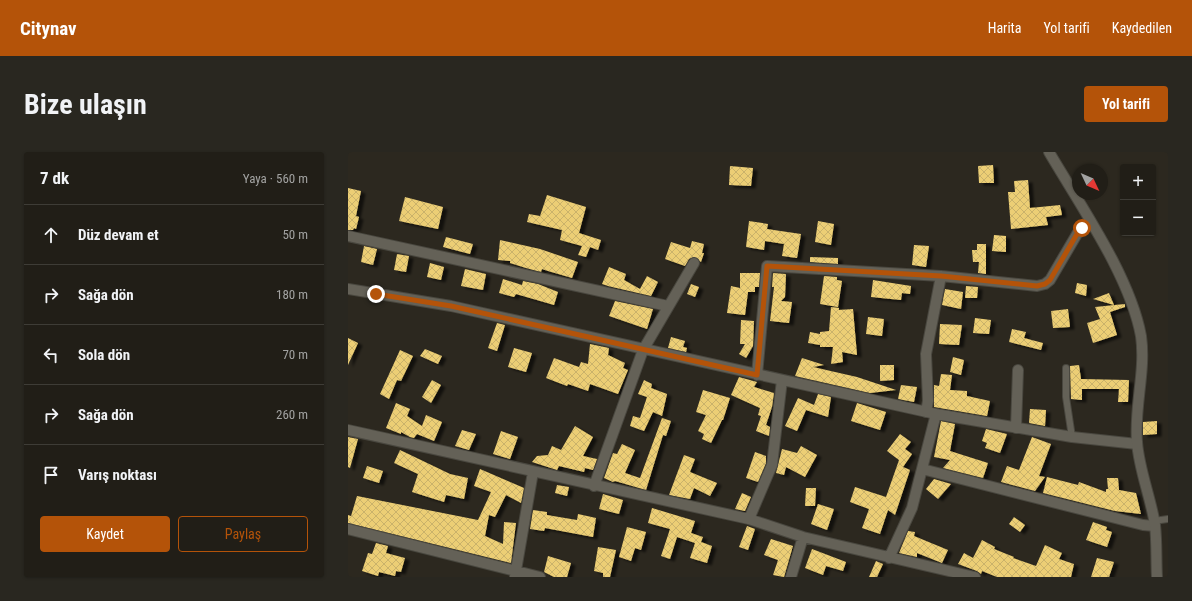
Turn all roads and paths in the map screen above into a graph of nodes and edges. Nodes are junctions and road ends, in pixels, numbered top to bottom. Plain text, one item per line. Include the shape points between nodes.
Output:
1 (1049, 152) edge
2 (1090, 222) junction
3 (348, 236) edge
4 (694, 263) dead end
5 (941, 276) junction
6 (348, 289) edge
7 (668, 306) junction
8 (643, 350) junction
9 (1066, 368) dead end
10 (1018, 370) dead end
11 (757, 375) junction
12 (782, 380) junction
13 (931, 413) junction
14 (1016, 428) junction
15 (348, 430) edge
16 (1072, 438) junction
17 (1137, 444) junction
18 (922, 469) junction
19 (533, 472) junction
20 (594, 486) junction
21 (749, 519) junction
22 (1168, 519) edge
23 (1154, 523) junction
24 (348, 529) edge
25 (803, 537) junction
26 (889, 558) junction
27 (515, 574) edge
28 (540, 577) edge
29 (791, 577) edge
30 (976, 577) edge
31 (1157, 577) edge

1 - 2 street
2 - 5 street via 1077,234 1050,280 1041,286
2 - 17 street via 1116,266 1132,305 1140,336 1142,359
3 - 7 street
4 - 7 street
5 - 11 street via 767,266
5 - 13 street via 926,354
6 - 8 street via 451,306
7 - 8 street
8 - 11 street
8 - 20 street
9 - 16 lane via 1066,397
10 - 14 street
11 - 12 street
12 - 13 street
12 - 21 street via 772,465
13 - 14 street
13 - 18 street
14 - 16 street
15 - 19 street
16 - 17 street
17 - 23 street
18 - 23 street via 1143,525
18 - 26 street via 912,508
19 - 20 street
19 - 27 street
20 - 21 street
21 - 25 street
22 - 23 lane
23 - 31 street
24 - 27 street
25 - 26 street
25 - 29 street
26 - 30 street
27 - 28 street

